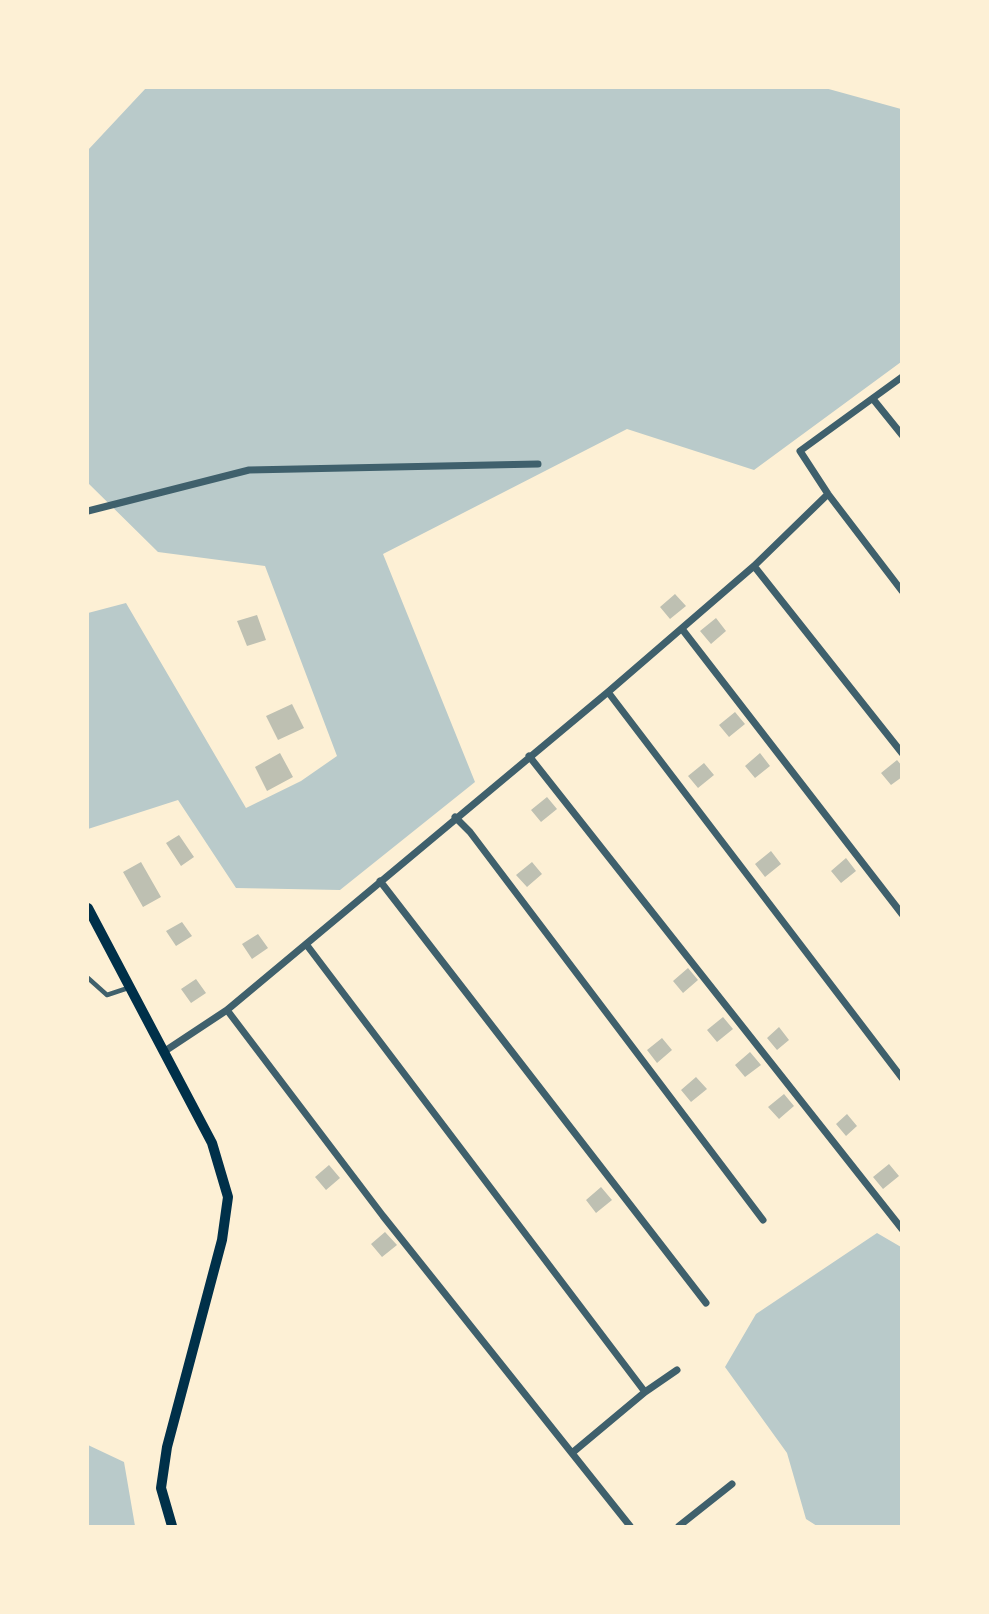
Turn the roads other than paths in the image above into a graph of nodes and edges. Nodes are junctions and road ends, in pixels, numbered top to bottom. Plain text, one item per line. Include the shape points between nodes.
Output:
1 (901, 377) edge
2 (873, 399) junction
3 (901, 435) edge
4 (538, 464) dead end
5 (828, 494) junction
6 (88, 511) edge
7 (754, 566) junction
8 (901, 592) edge
9 (682, 629) junction
10 (608, 692) junction
11 (901, 753) edge
12 (528, 755) junction
13 (455, 817) junction
14 (380, 881) junction
15 (88, 908) edge
16 (901, 914) edge
17 (306, 944) junction
18 (88, 978) edge
19 (132, 986) junction
20 (227, 1010) junction
21 (166, 1051) junction
22 (901, 1078) edge
23 (764, 1220) dead end
24 (901, 1229) edge
25 (706, 1303) dead end
26 (677, 1370) dead end
27 (645, 1392) junction
28 (572, 1453) junction
29 (732, 1484) dead end
30 (172, 1527) edge
31 (630, 1527) edge
32 (679, 1527) edge

1 - 2 street
2 - 3 street
2 - 5 street via 800,451
4 - 6 street via 249,470
5 - 7 street
5 - 8 street
7 - 9 street
7 - 11 street
9 - 10 street
9 - 16 street
10 - 12 street
10 - 22 street
12 - 13 street
12 - 24 street
13 - 14 street
13 - 23 street
14 - 17 street
14 - 25 street
15 - 19 main road
17 - 20 street
17 - 27 street
18 - 19 lane via 107,995
19 - 21 main road
20 - 21 street
20 - 28 street
21 - 30 main road via 212,1143 228,1197 222,1240 167,1447 161,1488
26 - 27 street
27 - 28 street
28 - 31 street
29 - 32 street

